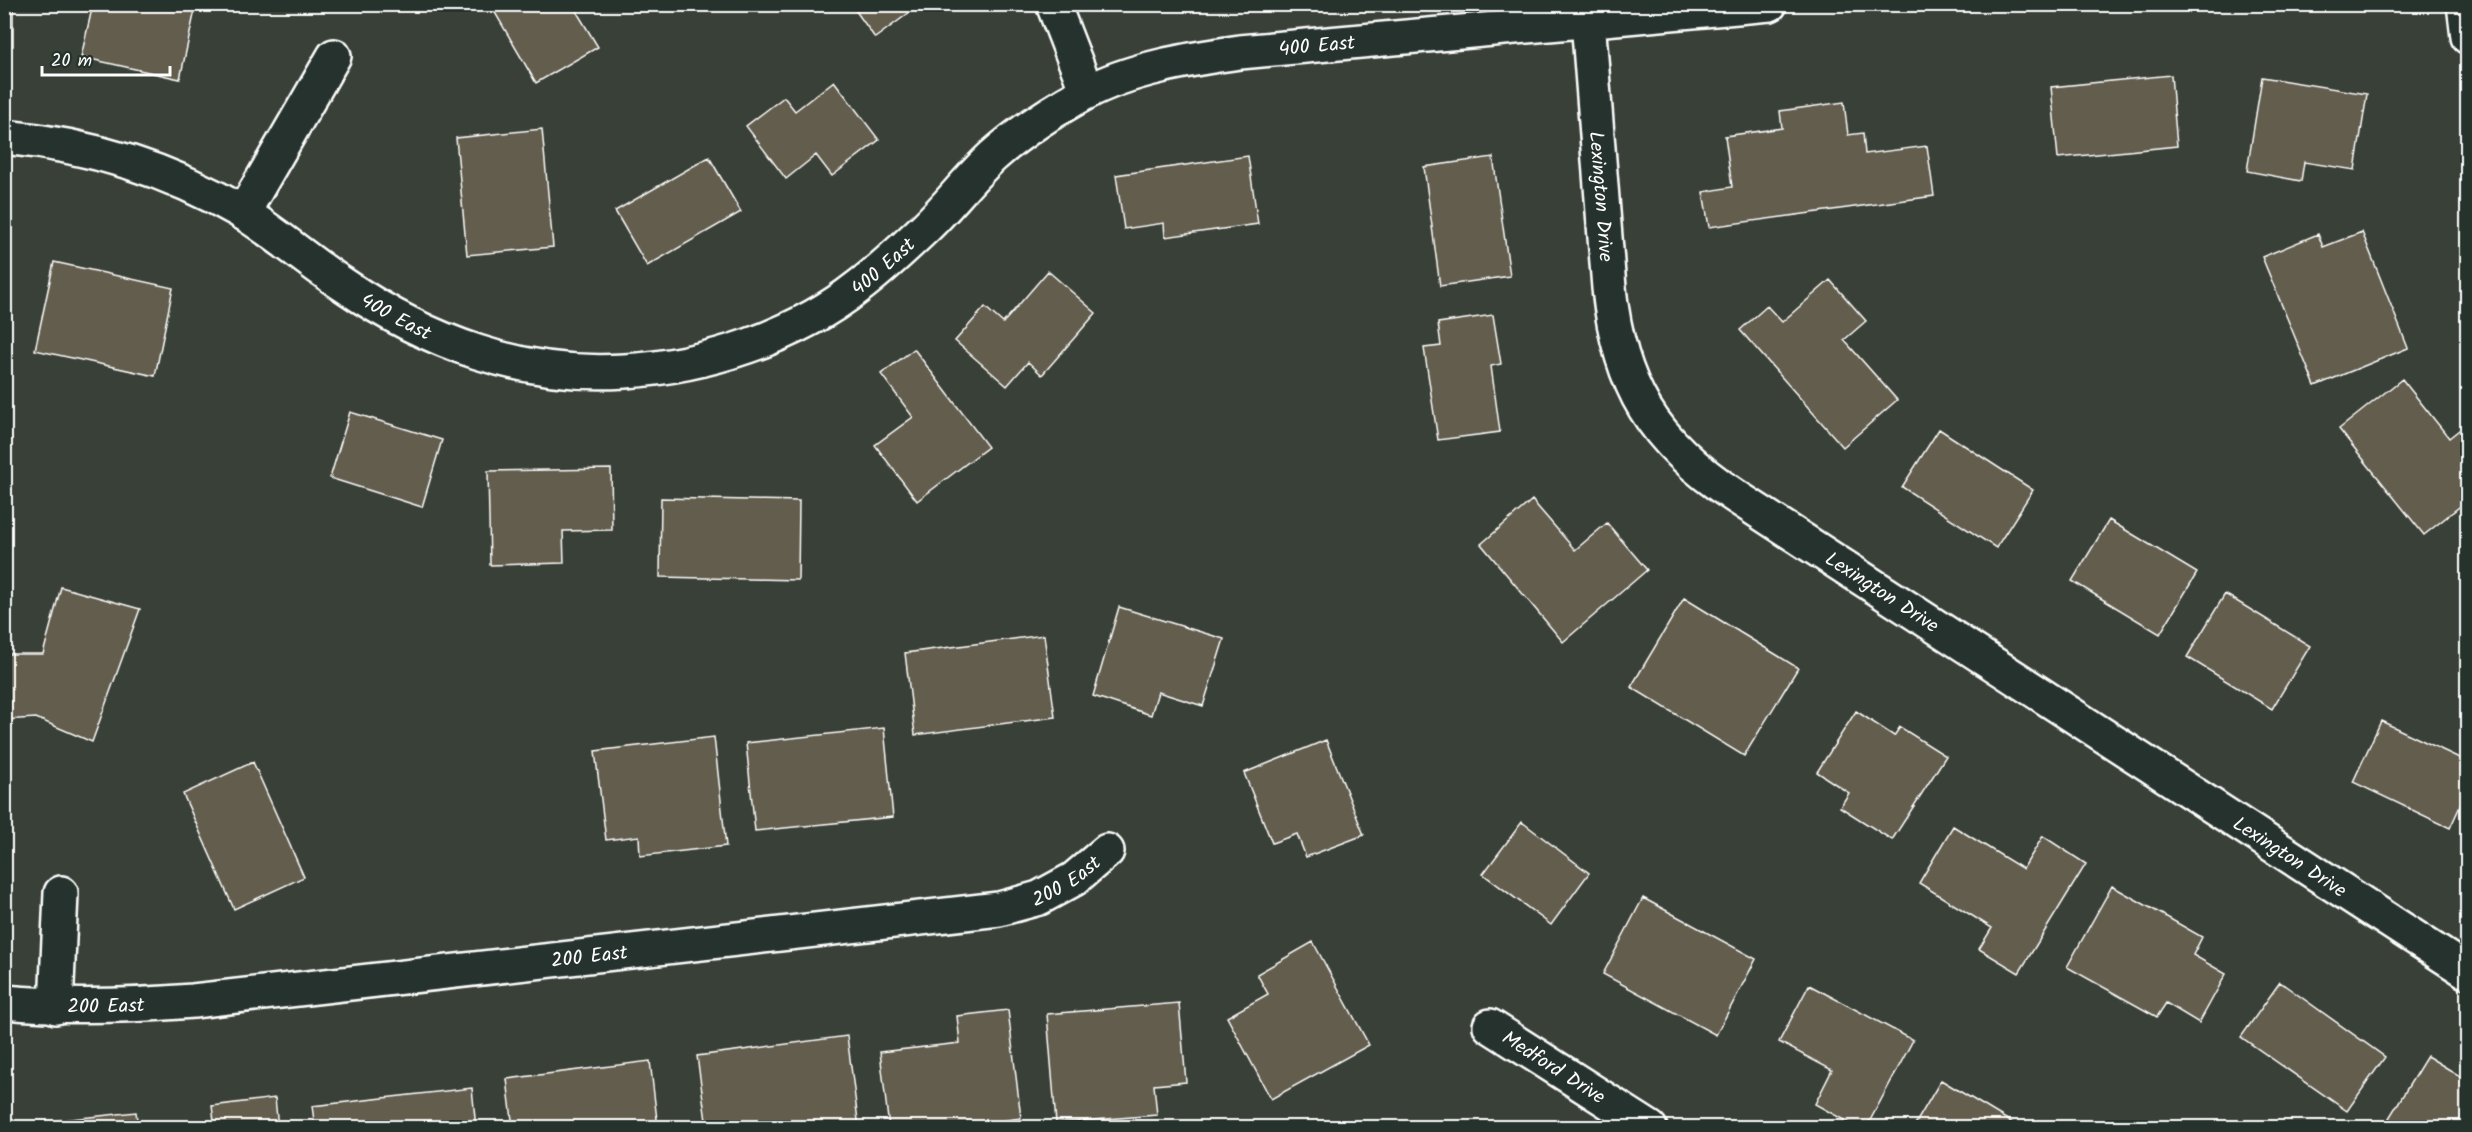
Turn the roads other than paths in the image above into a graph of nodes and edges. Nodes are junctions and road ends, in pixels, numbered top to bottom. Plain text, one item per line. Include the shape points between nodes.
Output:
1 (1053, 4) edge
2 (1770, 4) edge
3 (2464, 4) edge
4 (1588, 20) junction
5 (2468, 37) edge
6 (334, 56) dead end
7 (1087, 92) junction
8 (4, 138) edge
9 (243, 213) junction
10 (1107, 851) dead end
11 (61, 893) dead end
12 (2468, 972) edge
13 (4, 1002) edge
14 (56, 1007) junction
15 (1490, 1026) dead end
16 (1650, 1128) edge

1 - 7 street
2 - 4 street, 400 East
3 - 5 street
4 - 7 street, 400 East via 1200,58 1148,70
4 - 12 street, Lexington Drive via 1612,319 1630,381 1663,435 1684,458 1735,496
6 - 9 street
7 - 9 street, 400 East via 993,156 930,223 856,290 775,335 730,352 677,365 624,371 573,370 525,366 480,354 391,314
8 - 9 street, 400 East via 89,150 136,162 181,180
10 - 14 street, 200 East via 1074,879 1040,898 999,909 193,1001
11 - 14 street, 200 East
13 - 14 street, 200 East
15 - 16 street, Medford Drive

